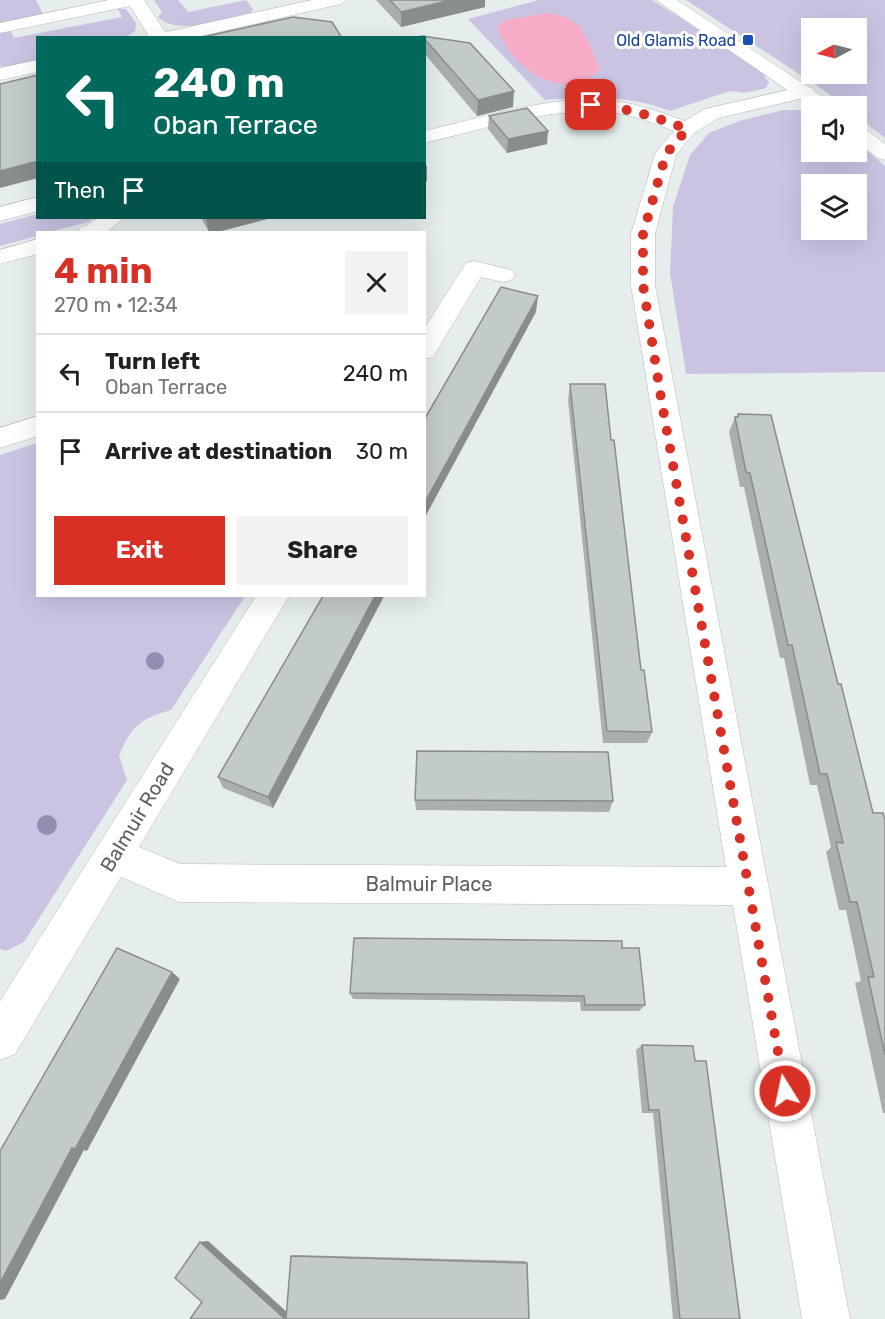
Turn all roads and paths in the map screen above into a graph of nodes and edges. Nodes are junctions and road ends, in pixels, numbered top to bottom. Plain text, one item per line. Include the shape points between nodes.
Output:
1 (135, 0) edge
2 (336, 0) edge
3 (665, 0) edge
4 (0, 28) edge
5 (159, 36) edge
6 (175, 36) edge
7 (36, 66) edge
8 (0, 74) edge
9 (809, 96) edge
10 (801, 101) edge
11 (429, 116) dead end
12 (687, 129) junction
13 (433, 135) edge
14 (867, 140) edge
15 (885, 154) edge
16 (36, 205) edge
17 (0, 214) edge
18 (111, 219) edge
19 (95, 231) edge
20 (36, 247) edge
21 (0, 257) edge
22 (503, 275) dead end
23 (426, 348) edge
24 (36, 427) edge
25 (0, 438) edge
26 (272, 597) edge
27 (115, 855) junction
28 (748, 886) junction
29 (0, 1038) edge
30 (826, 1319) edge

1 - 4 street
1 - 5 street
2 - 6 street
3 - 9 street
7 - 8 street
10 - 12 street via 712,113
11 - 13 street
12 - 13 street via 641,112 591,105
12 - 28 street via 666,154 654,190 643,234 643,285
14 - 15 street
16 - 17 street
18 - 19 street
20 - 21 street
22 - 23 street via 474,268
24 - 25 street
26 - 27 street, Balmuir Road
27 - 28 street, Balmuir Place via 179,883
27 - 29 street, Balmuir Road
28 - 30 street

